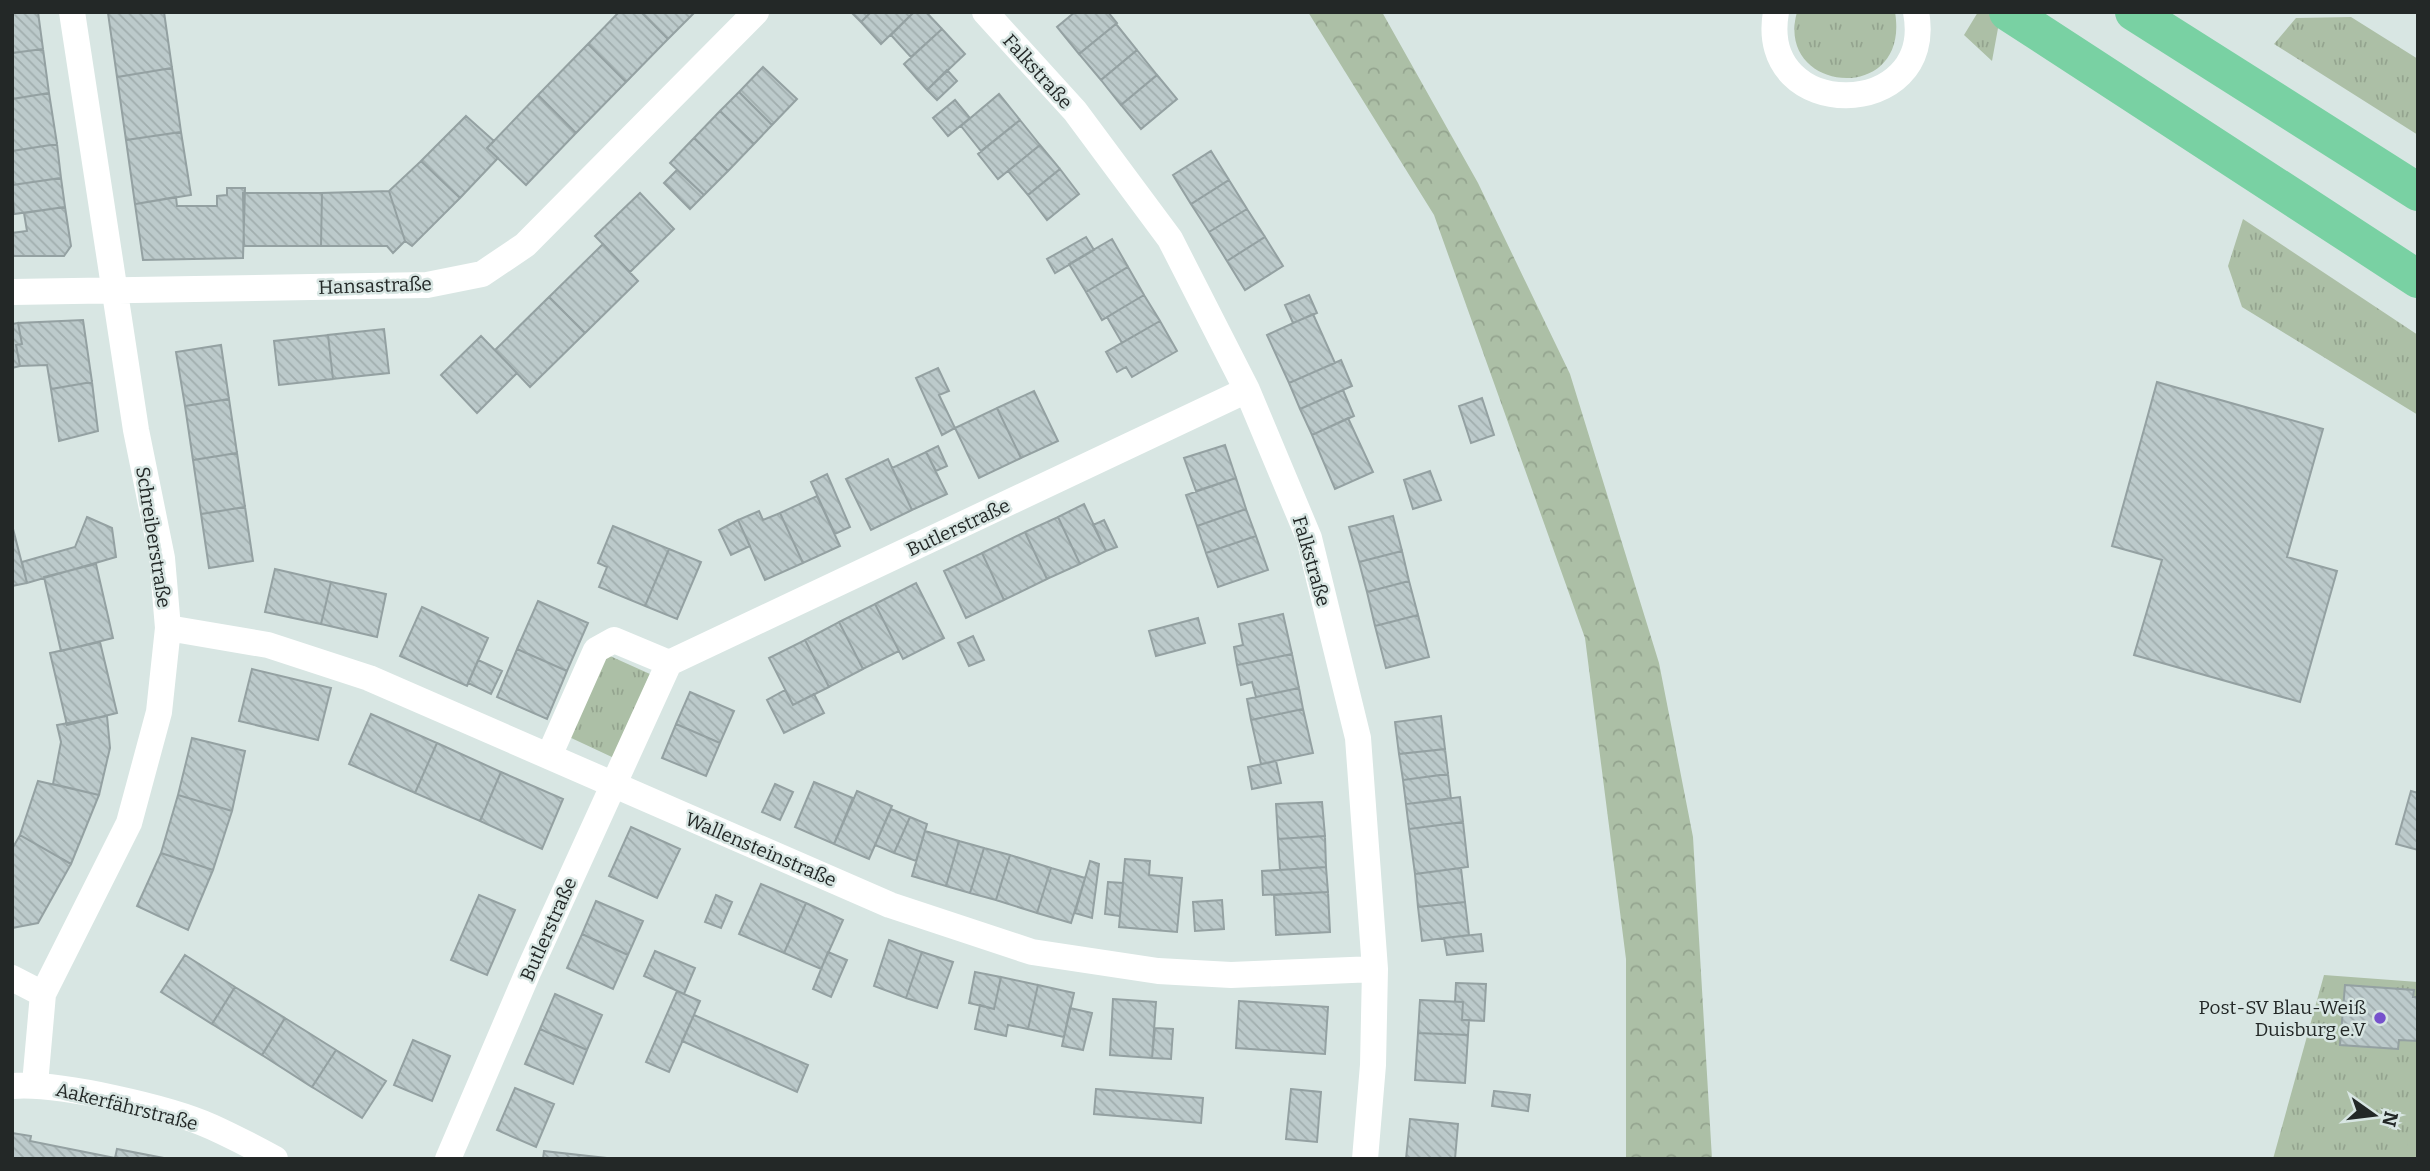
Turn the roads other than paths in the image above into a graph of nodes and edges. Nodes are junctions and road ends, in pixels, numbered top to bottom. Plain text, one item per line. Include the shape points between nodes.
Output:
1 (72, 12) edge
2 (756, 12) edge
3 (985, 12) edge
4 (1776, 12) edge
5 (1916, 12) edge
6 (2008, 12) edge
7 (2134, 12) edge
8 (2418, 192) edge
9 (2418, 279) edge
10 (114, 288) junction
11 (12, 292) edge
12 (1247, 390) junction
13 (168, 628) junction
14 (669, 663) junction
15 (549, 756) junction
16 (613, 785) junction
17 (1375, 969) junction
18 (12, 978) edge
19 (43, 994) junction
20 (23, 1085) edge
21 (275, 1159) edge
22 (448, 1159) edge
23 (1365, 1159) edge

1 - 10 street, Schreiberstraße
2 - 10 street, Hansastraße via 525,245 482,274 427,285
3 - 12 street, Falkstraße via 1075,111 1170,239
4 - 5 street via 1776,44 1788,68 1809,88 1834,97 1862,96 1888,84 1906,66 1915,47
6 - 9 highway
7 - 8 highway
10 - 11 street, Hansastraße
10 - 13 street, Schreiberstraße via 162,558
12 - 14 street, Butlerstraße
12 - 17 street, Falkstraße via 1309,538 1358,738
13 - 15 street, Wallensteinstraße via 268,645 369,678
13 - 19 street, Schreiberstraße via 159,712 129,823
14 - 15 street via 614,640 596,650
14 - 16 street, Butlerstraße
15 - 16 street, Wallensteinstraße
16 - 17 street, Wallensteinstraße via 890,905 1032,952 1158,971 1219,974
16 - 22 street, Butlerstraße
17 - 23 street, Falkstraße
18 - 19 street
19 - 20 street, Schreiberstraße
20 - 21 street, Aakerfährstraße via 125,1102 210,1126

